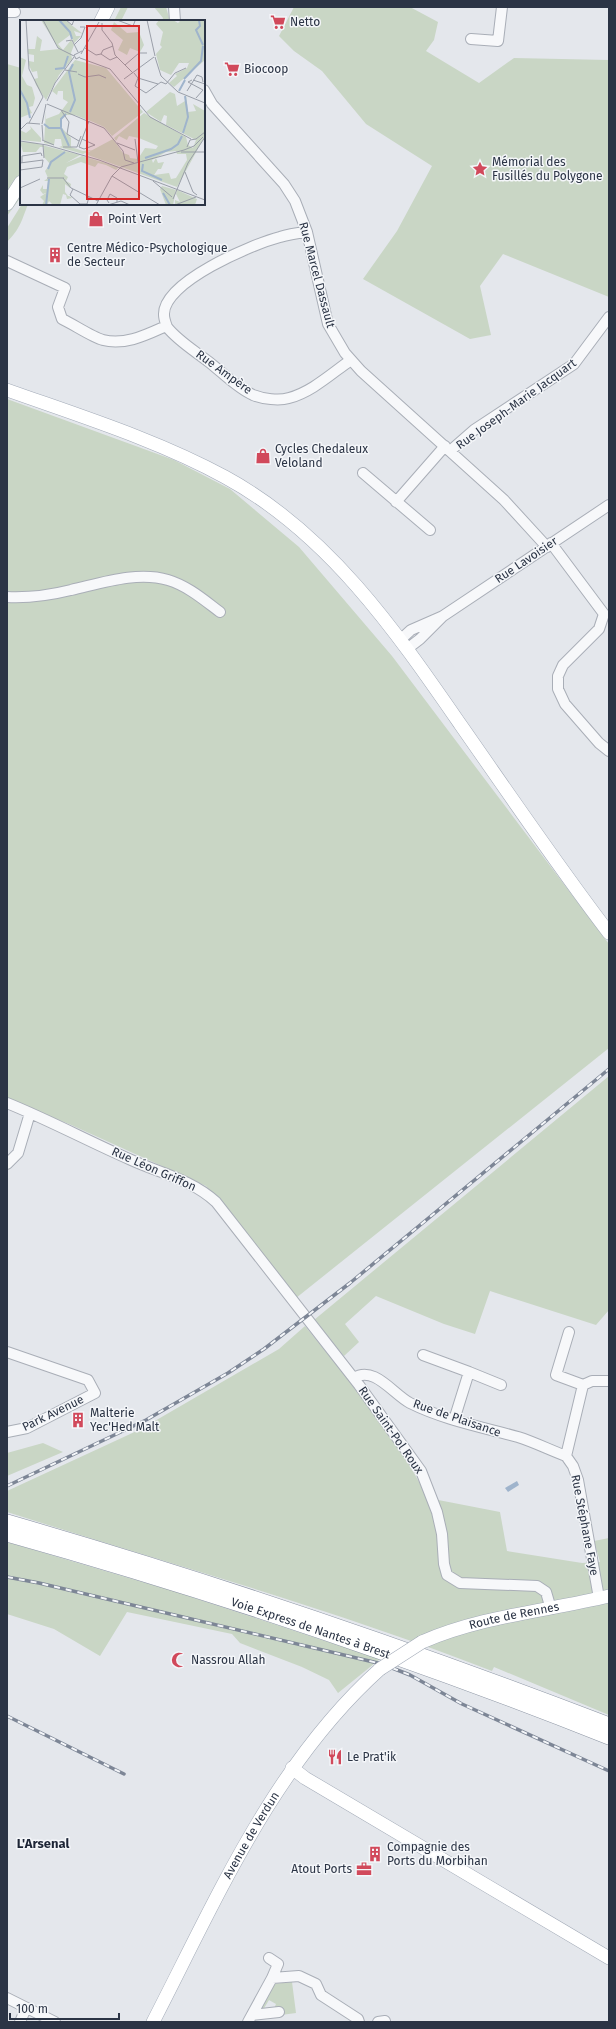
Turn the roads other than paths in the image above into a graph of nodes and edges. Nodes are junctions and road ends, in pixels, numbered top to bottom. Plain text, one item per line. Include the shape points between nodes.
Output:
1 (108, 7) edge
2 (174, 7) edge
3 (502, 7) edge
4 (102, 20) edge
5 (175, 20) edge
6 (472, 39) dead end
7 (205, 92) edge
8 (20, 184) edge
9 (7, 204) edge
10 (307, 232) junction
11 (7, 261) edge
12 (609, 317) edge
13 (166, 326) junction
14 (351, 360) junction
15 (7, 390) edge
16 (448, 449) junction
17 (363, 473) dead end
18 (396, 502) junction
19 (609, 505) edge
20 (430, 530) dead end
21 (549, 545) junction
22 (7, 597) edge
23 (220, 612) dead end
24 (608, 613) edge
25 (404, 644) junction
26 (609, 751) edge
27 (609, 933) edge
28 (7, 1103) edge
29 (30, 1112) junction
30 (7, 1164) edge
31 (309, 1322) joint
32 (569, 1332) dead end
33 (7, 1352) edge
34 (423, 1355) dead end
35 (469, 1372) junction
36 (354, 1378) junction
37 (609, 1381) edge
38 (501, 1385) dead end
39 (583, 1385) junction
40 (454, 1420) junction
41 (7, 1432) edge
42 (566, 1456) junction
43 (7, 1522) edge
44 (7, 1534) edge
45 (604, 1597) edge
46 (551, 1609) junction
47 (380, 1669) joint
48 (609, 1725) edge
49 (582, 1727) junction
50 (609, 1737) edge
51 (609, 1745) edge
52 (292, 1768) junction
53 (269, 1958) dead end
54 (609, 1958) edge
55 (272, 1978) junction
56 (7, 1998) edge
57 (26, 2008) junction
58 (279, 2012) dead end
59 (250, 2018) edge
60 (20, 2022) edge
61 (55, 2022) edge
62 (153, 2022) edge
63 (359, 2022) edge

1 - 4 main road
2 - 5 street
3 - 6 street via 498,41
7 - 10 street, Rue Marcel Dassault via 212,104 284,184 295,201
8 - 9 main road
10 - 13 street via 280,236 264,242 212,265 191,278 166,305
10 - 14 street, Rue Marcel Dassault via 328,324
11 - 13 street via 64,288 58,307 62,318 103,340 124,341 144,336
12 - 16 street, Rue Joseph-Marie Jacquart via 574,364
13 - 14 street, Rue Ampère via 234,383 253,395 270,399 288,399 309,390
14 - 16 street, Rue Marcel Dassault
15 - 25 main road via 158,446 226,478 269,506 335,561
16 - 18 street
16 - 21 street, Rue Marcel Dassault
17 - 18 street
18 - 20 street
19 - 21 street, Rue Lavoisier
21 - 24 street, Rue Marcel Dassault
21 - 25 street, Rue Lavoisier via 443,616 411,630
22 - 23 street via 70,591 112,580 146,578 167,580 188,588
24 - 26 street via 599,629 563,665 558,676 558,690 565,704
25 - 27 main road
28 - 29 street, Rue Léon Griffon
29 - 30 street via 18,1153
29 - 31 street, Rue Léon Griffon via 206,1192 228,1215
31 - 36 street, Rue Saint-Pol Roux
32 - 39 street via 556,1375
33 - 41 street, Park Avenue via 88,1380 95,1393 27,1428
34 - 35 street
35 - 38 street
35 - 40 street
36 - 40 street, Rue de Plaisance via 361,1374 371,1375 409,1402
36 - 46 street, Rue Saint-Pol Roux via 409,1453 430,1490 442,1534 447,1575 460,1583 537,1586 546,1592
37 - 39 street via 592,1380
39 - 42 street
40 - 42 street, Rue de Plaisance via 518,1437
42 - 45 street, Rue Stéphane Faye via 578,1480
43 - 48 highway, Voie Express de Nantes à Brest via 370,1637
44 - 49 highway, Voie Express de Nantes à Brest via 142,1574 337,1637
45 - 46 main road, Route de Rennes
46 - 47 main road, Route de Rennes, bridge via 475,1623 447,1631 422,1642
47 - 52 main road, Avenue de Verdun via 339,1710
49 - 50 highway, Voie Express de Nantes à Brest
49 - 51 highway via 591,1737
52 - 54 main road
52 - 62 main road, Avenue de Verdun via 240,1853
53 - 55 street via 278,1964
55 - 59 street
55 - 63 street via 299,1976 316,1984 319,1994
56 - 57 street
57 - 60 street
57 - 61 street
58 - 59 street

